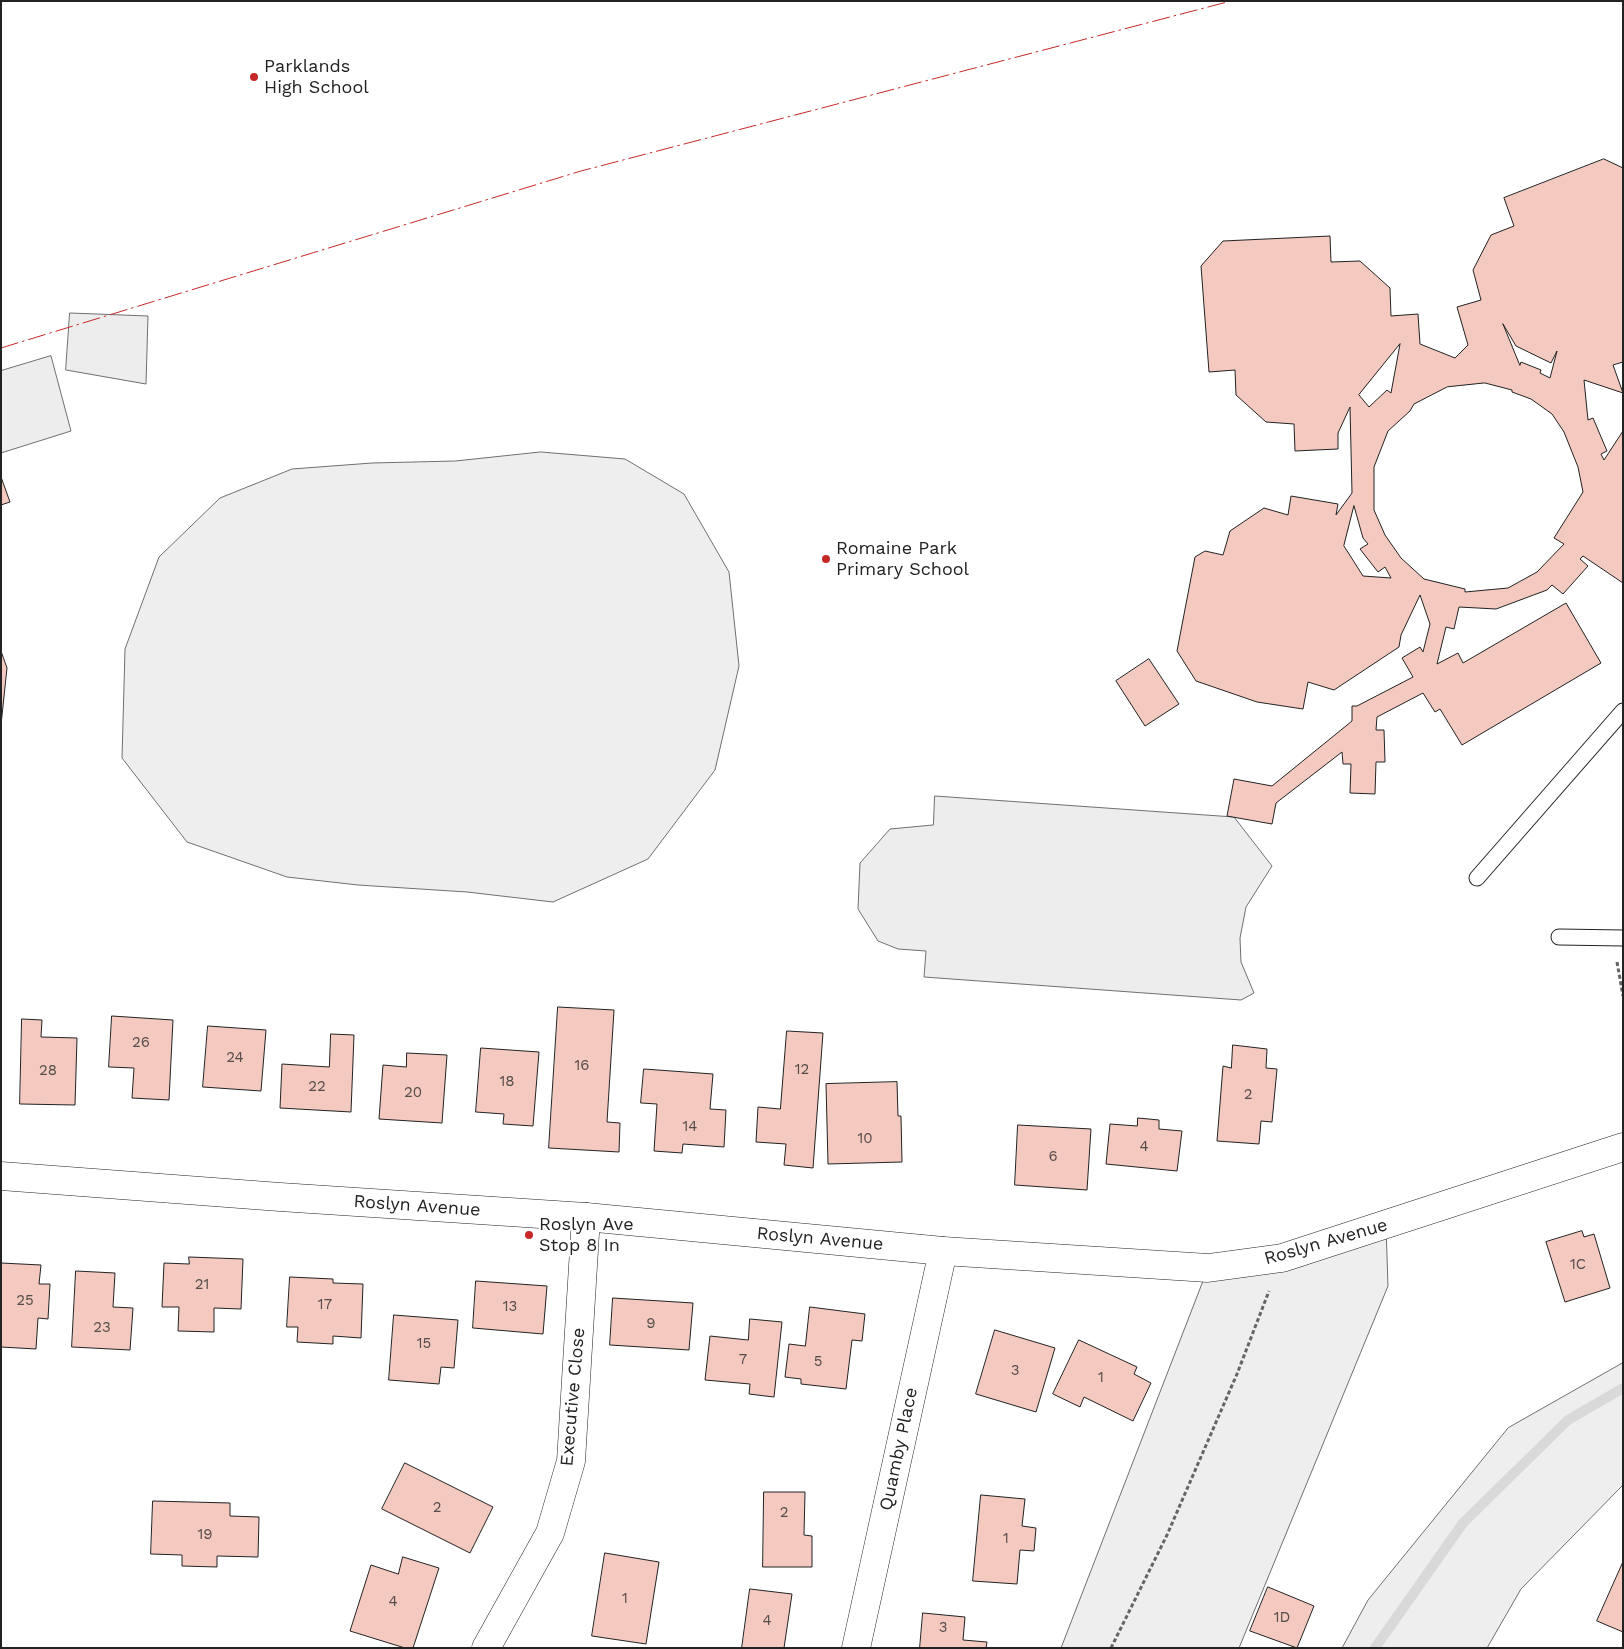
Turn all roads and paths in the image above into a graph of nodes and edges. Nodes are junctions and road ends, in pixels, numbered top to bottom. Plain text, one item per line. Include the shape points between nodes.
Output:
1 (1623, 711) edge
2 (1477, 878) dead end
3 (1559, 937) dead end
4 (1618, 938) edge
5 (1623, 996) edge
6 (1623, 1147) edge
7 (1, 1176) edge
8 (586, 1217) junction
9 (943, 1251) junction
10 (1282, 1258) junction
11 (486, 1648) edge
12 (856, 1648) edge
13 (1111, 1648) edge

1 - 2 lane
3 - 4 lane
4 - 5 path
6 - 10 street, Roslyn Avenue
7 - 8 street, Roslyn Avenue
8 - 9 street, Roslyn Avenue
8 - 11 street, Executive Close via 571,1461 550,1533
9 - 10 street, Roslyn Avenue via 1208,1268
9 - 12 street, Quamby Place
10 - 13 path via 1237,1374 1167,1535

